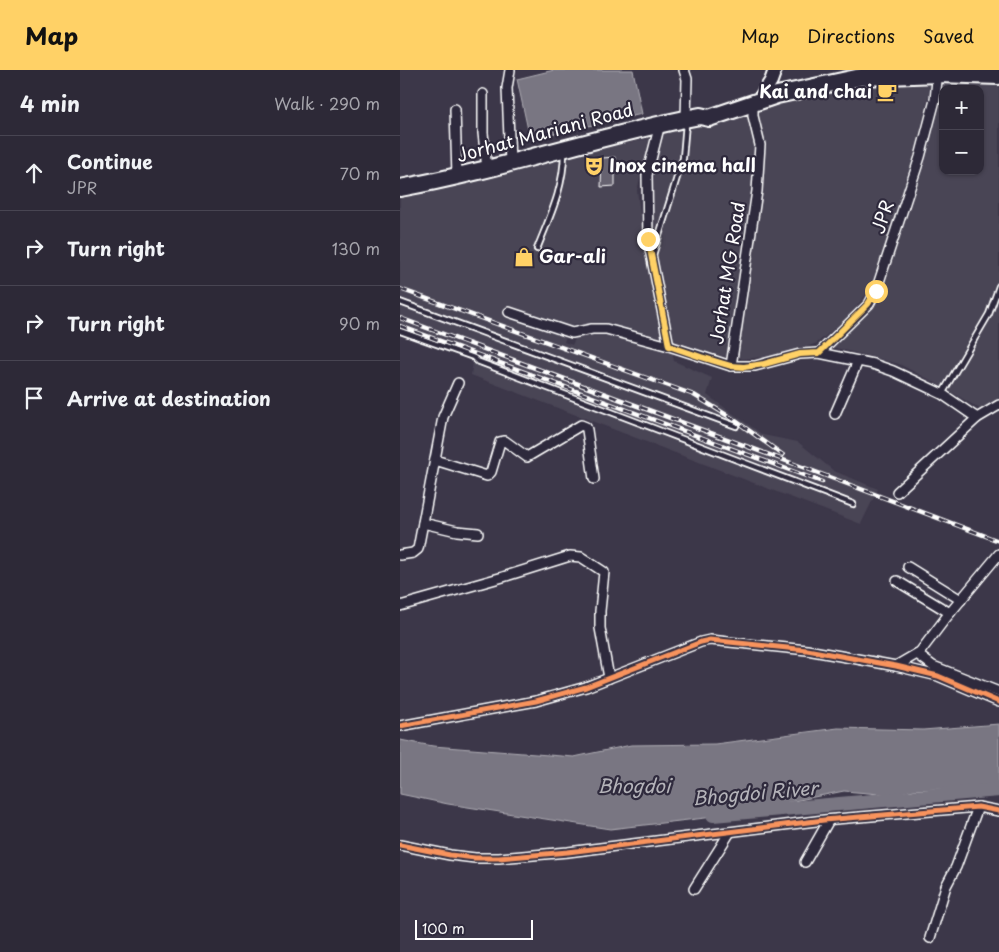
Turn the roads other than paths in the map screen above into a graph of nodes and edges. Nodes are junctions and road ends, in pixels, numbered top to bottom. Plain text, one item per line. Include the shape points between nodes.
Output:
1 (510, 70) edge
2 (684, 70) edge
3 (775, 70) edge
4 (858, 70) edge
5 (938, 72) edge
6 (999, 76) edge
7 (483, 94) dead end
8 (757, 98) junction
9 (455, 109) dead end
10 (693, 118) junction
11 (660, 124) junction
12 (564, 148) junction
13 (510, 163) junction
14 (487, 169) junction
15 (457, 176) junction
16 (400, 188) edge
17 (537, 249) dead end
18 (652, 258) junction
19 (999, 286) edge
20 (400, 302) edge
21 (509, 312) dead end
22 (400, 331) edge
23 (669, 346) junction
24 (819, 353) junction
25 (858, 361) junction
26 (731, 366) junction
27 (458, 383) dead end
28 (942, 394) junction
29 (999, 405) edge
30 (835, 414) dead end
31 (977, 418) junction
32 (736, 426) dead end
33 (435, 460) junction
34 (594, 479) dead end
35 (897, 492) dead end
36 (852, 504) dead end
37 (423, 523) junction
38 (478, 533) dead end
39 (400, 555) edge
40 (999, 555) edge
41 (908, 567) dead end
42 (897, 581) dead end
43 (961, 600) junction
44 (400, 606) edge
45 (950, 613) junction
46 (918, 654) junction
47 (896, 666) junction
48 (608, 678) junction
49 (999, 692) edge
50 (999, 702) edge
51 (400, 726) edge
52 (978, 806) junction
53 (999, 811) edge
54 (829, 820) junction
55 (730, 832) junction
56 (400, 846) edge
57 (805, 862) dead end
58 (694, 890) dead end
59 (930, 938) dead end

1 - 13 street via 507,88
2 - 10 street
3 - 8 street
4 - 8 highway, Jorhat Mariani Road via 808,79
5 - 6 highway, Jorhat Mariani Road
5 - 8 highway, Jorhat Mariani Road via 862,77
5 - 24 street, JPR via 935,100 920,157 876,291 868,304
7 - 14 street
8 - 10 highway, Jorhat Mariani Road via 710,118
8 - 26 street, Jorhat MG Road via 753,116 760,145 757,191
9 - 15 street
10 - 11 highway, Jorhat Mariani Road
10 - 18 lane
11 - 12 highway, Jorhat Mariani Road
11 - 18 street via 647,175 648,239
12 - 13 highway, Jorhat Mariani Road
12 - 17 lane via 562,180
13 - 14 highway, Jorhat Mariani Road
14 - 15 highway, Jorhat Mariani Road
15 - 16 highway, Jorhat Mariani Road
18 - 23 street
19 - 28 lane via 989,314
20 - 32 lane
21 - 23 street via 572,332 601,329
22 - 36 lane
23 - 26 street
24 - 25 street
24 - 26 street via 800,354 755,366
25 - 28 street via 887,368
25 - 30 street
27 - 33 street via 443,417
28 - 31 street
29 - 31 street
31 - 35 street
33 - 34 street via 487,476 500,442 527,457 581,425 588,430
33 - 37 street
37 - 38 street
37 - 39 street via 418,549
40 - 43 street
41 - 43 street
42 - 45 street
43 - 45 street
44 - 48 street via 578,555 604,572 600,628
45 - 46 street
46 - 47 street
46 - 49 street via 933,666
47 - 48 street via 807,650 710,640
47 - 50 street via 938,676
48 - 51 street via 536,702
52 - 53 street
52 - 54 street
52 - 59 street via 946,886
54 - 55 street
54 - 57 street
55 - 56 street via 499,858 450,855
55 - 58 street

